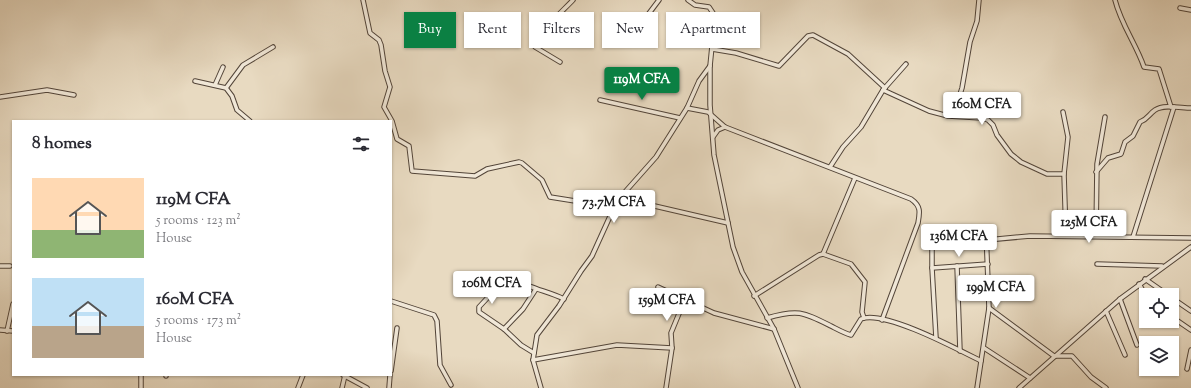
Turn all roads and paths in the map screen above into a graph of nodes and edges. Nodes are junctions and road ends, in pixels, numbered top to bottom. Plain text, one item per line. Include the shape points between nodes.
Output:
1 (363, 0) edge
2 (573, 0) edge
3 (659, 0) edge
4 (688, 0) edge
5 (979, 0) edge
6 (1115, 0) edge
7 (1180, 8) dead end
8 (1191, 10) edge
9 (650, 12) edge
10 (273, 47) dead end
11 (712, 49) junction
12 (560, 62) dead end
13 (906, 64) dead end
14 (710, 66) junction
15 (223, 67) dead end
16 (195, 81) dead end
17 (215, 85) junction
18 (226, 88) junction
19 (884, 89) junction
20 (74, 95) dead end
21 (0, 96) edge
22 (600, 100) dead end
23 (1172, 107) junction
24 (1191, 107) edge
25 (687, 108) junction
26 (1063, 112) dead end
27 (711, 114) junction
28 (954, 116) junction
29 (1105, 117) dead end
30 (680, 118) junction
31 (249, 120) edge
32 (391, 120) edge
33 (392, 121) edge
34 (726, 127) junction
35 (712, 137) junction
36 (830, 167) junction
37 (1096, 172) junction
38 (1064, 174) junction
39 (855, 178) junction
40 (620, 198) junction
41 (613, 207) junction
42 (728, 223) junction
43 (986, 230) dead end
44 (932, 232) dead end
45 (1066, 236) junction
46 (1096, 236) junction
47 (1133, 237) junction
48 (1191, 238) edge
49 (987, 240) junction
50 (1191, 247) edge
51 (823, 254) junction
52 (988, 264) junction
53 (1097, 264) dead end
54 (0, 266) edge
55 (10, 266) dead end
56 (957, 266) junction
57 (1162, 266) junction
58 (932, 268) junction
59 (1145, 279) junction
60 (1138, 284) junction
61 (658, 287) dead end
62 (1141, 288) edge
63 (1158, 288) edge
64 (536, 289) junction
65 (754, 296) junction
66 (1120, 298) junction
67 (564, 299) junction
68 (685, 299) junction
69 (392, 301) edge
70 (1179, 303) edge
71 (12, 308) edge
72 (989, 308) junction
73 (1106, 311) junction
74 (1191, 311) edge
75 (767, 318) junction
76 (864, 318) junction
77 (882, 320) junction
78 (1179, 322) edge
79 (397, 328) dead end
80 (504, 328) junction
81 (774, 329) junction
82 (0, 330) edge
83 (1191, 330) edge
84 (7, 331) junction
85 (12, 331) edge
86 (936, 338) junction
87 (1137, 345) dead end
88 (672, 348) junction
89 (984, 348) junction
90 (960, 350) junction
91 (1191, 350) edge
92 (534, 353) junction
93 (1125, 355) dead end
94 (1054, 356) junction
95 (534, 360) junction
96 (982, 361) junction
97 (392, 364) edge
98 (1187, 369) dead end
99 (141, 376) edge
100 (303, 376) edge
101 (344, 376) edge
102 (346, 376) edge
103 (390, 376) edge
104 (1030, 378) junction
105 (451, 385) dead end
106 (141, 388) edge
107 (298, 388) edge
108 (342, 388) edge
109 (367, 388) edge
110 (389, 388) edge
111 (540, 388) edge
112 (666, 388) edge
113 (798, 388) edge
114 (977, 388) edge
115 (1019, 388) edge
116 (1106, 388) edge

1 - 32 street via 370,33 381,45 390,87 384,107
2 - 12 street via 543,30 534,44
3 - 9 street
4 - 11 street via 695,5 709,7 714,12
5 - 28 street via 977,21
6 - 23 street via 1121,20 1138,50 1144,67 1159,69
7 - 8 street
10 - 18 street via 243,66
11 - 14 street
11 - 19 street via 736,52 779,66 808,36 813,36 848,54
13 - 19 street
14 - 25 street via 698,81
14 - 27 street
15 - 17 street
16 - 17 street
17 - 18 street
18 - 31 street via 237,110
19 - 28 street via 929,111
19 - 36 street via 861,127
20 - 21 street via 42,90
22 - 30 street
23 - 24 street
23 - 37 street via 1155,110 1140,122 1134,136 1125,142 1121,154 1108,158
23 - 47 street
25 - 27 street
25 - 30 street
26 - 38 street via 1068,137
27 - 34 street
27 - 35 street
28 - 38 street via 988,120 994,125 997,135 1011,154 1021,162 1047,174
29 - 37 street
30 - 40 street via 656,157
33 - 41 street via 397,139 409,146 412,171 474,176 487,169 519,162 542,180 550,197
34 - 35 street via 718,130
34 - 36 street
35 - 42 street
36 - 39 street
37 - 46 street
38 - 45 street
39 - 51 street
39 - 77 street via 911,199 918,205 920,212
40 - 41 street
40 - 42 street
41 - 67 street via 597,248
42 - 65 street via 738,263
43 - 49 street
44 - 58 street
45 - 46 street
45 - 49 street
46 - 47 street
47 - 48 street
49 - 52 street
50 - 57 street
51 - 65 street
51 - 76 street via 851,264 865,282 862,312
52 - 56 street
52 - 72 street
53 - 57 street
54 - 55 street
56 - 58 street
56 - 90 street
57 - 59 street
58 - 86 street
59 - 60 street
59 - 63 street
60 - 62 street
60 - 66 street
61 - 68 street
64 - 67 street
64 - 80 street via 523,309
64 - 80 street via 526,286 512,276 479,307 479,312
65 - 75 street
66 - 73 street
66 - 87 street
67 - 92 street via 538,335
68 - 81 street via 714,313
68 - 88 street via 672,329
69 - 105 street via 434,316 437,320 439,361
70 - 74 street
71 - 84 street
72 - 89 street
72 - 94 street
73 - 93 street
73 - 94 street
75 - 76 street via 787,312 807,314 851,335 860,319
75 - 81 street
76 - 77 street
77 - 86 street
78 - 83 street
79 - 97 street
80 - 92 street via 521,345
81 - 113 street
82 - 84 street
84 - 85 street
86 - 90 street
88 - 95 street via 617,345
88 - 112 street
89 - 96 street
89 - 104 street
90 - 96 street
91 - 98 street
92 - 95 street
94 - 104 street
94 - 116 street via 1072,356 1091,377
95 - 111 street
96 - 114 street
99 - 106 street
100 - 107 street
101 - 108 street
102 - 109 street
103 - 110 street
104 - 115 street

